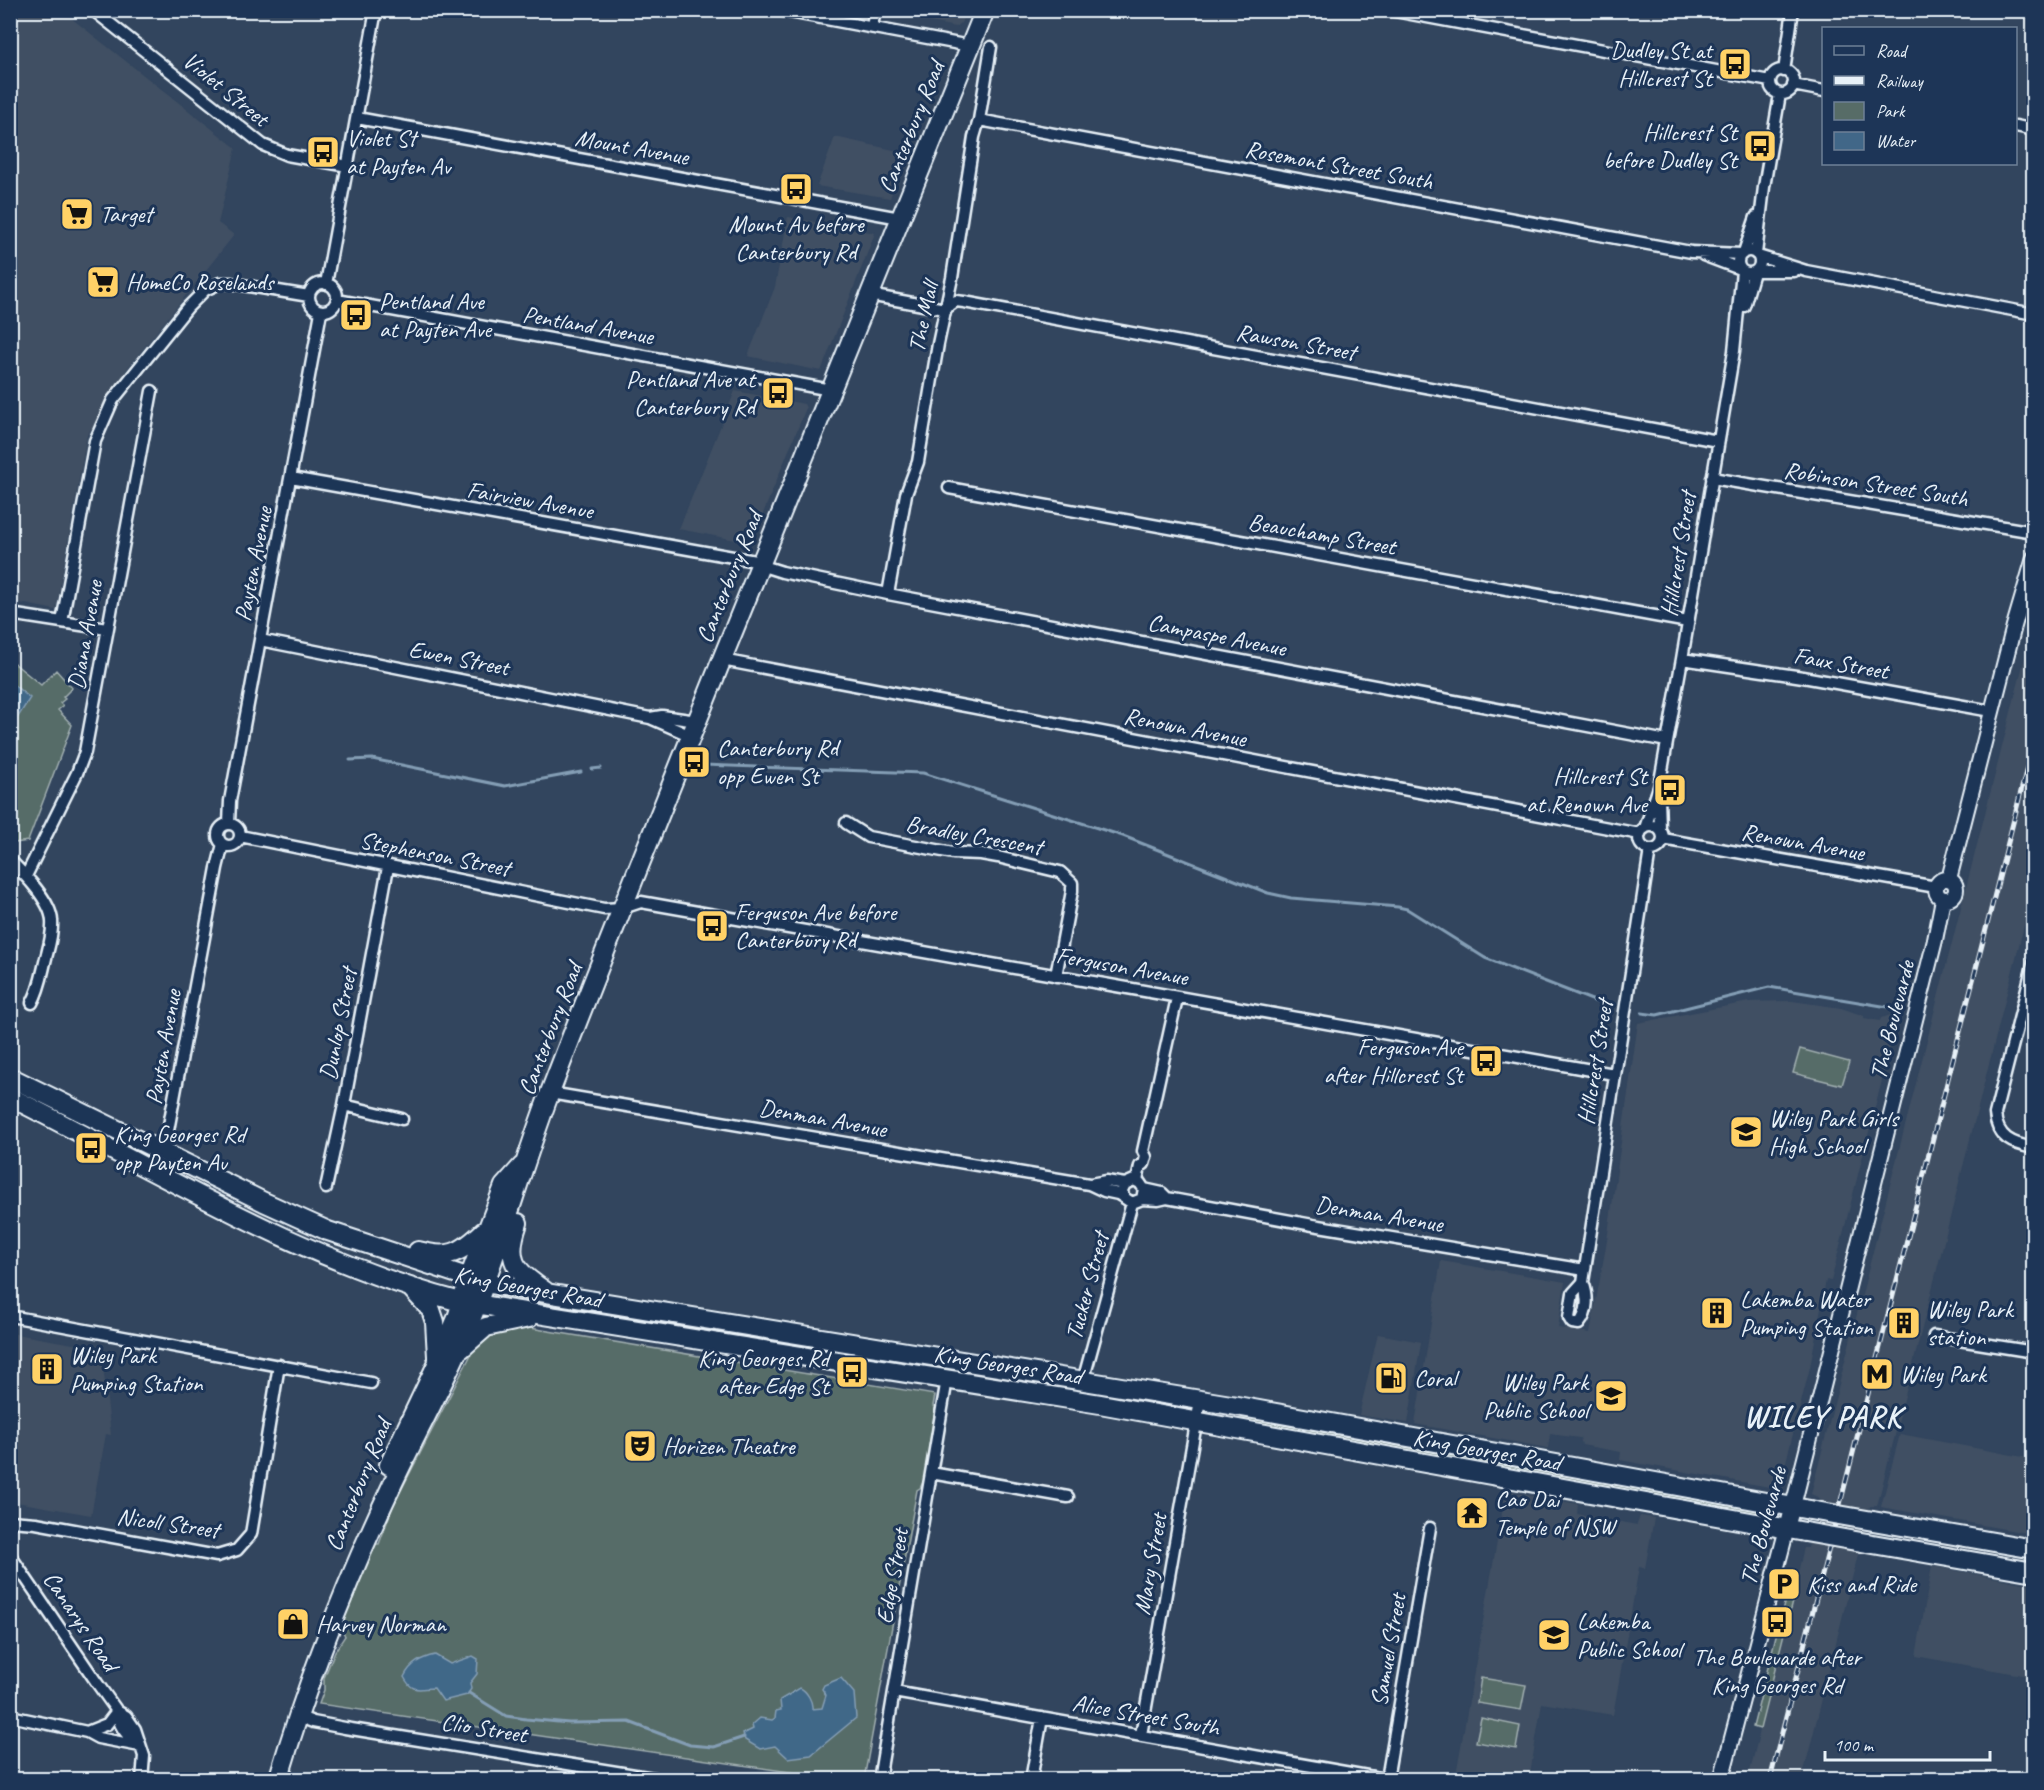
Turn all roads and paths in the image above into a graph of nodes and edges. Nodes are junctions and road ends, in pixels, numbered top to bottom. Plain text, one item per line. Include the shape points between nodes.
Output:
1 (93, 10) edge
2 (376, 10) edge
3 (778, 10) edge
4 (875, 10) edge
5 (984, 10) edge
6 (1389, 10) edge
7 (1793, 10) edge
8 (872, 27) junction
9 (970, 46) junction
10 (992, 48) dead end
11 (1784, 71) junction
12 (1770, 81) junction
13 (1793, 85) junction
14 (1822, 91) edge
15 (1780, 94) junction
16 (357, 118) junction
17 (979, 120) junction
18 (2017, 126) edge
19 (2034, 130) edge
20 (348, 166) junction
21 (900, 218) junction
22 (1691, 252) junction
23 (1750, 254) junction
24 (1741, 270) junction
25 (1755, 271) junction
26 (1806, 271) junction
27 (326, 284) junction
28 (869, 295) junction
29 (309, 296) junction
30 (337, 300) junction
31 (945, 309) junction
32 (321, 312) junction
33 (2034, 314) edge
34 (1738, 328) junction
35 (831, 390) junction
36 (152, 391) dead end
37 (1718, 441) junction
38 (291, 478) junction
39 (1712, 478) junction
40 (949, 488) dead end
41 (2034, 532) edge
42 (2034, 558) edge
43 (761, 564) junction
44 (888, 594) junction
45 (10, 614) edge
46 (62, 622) junction
47 (1688, 622) junction
48 (107, 630) junction
49 (260, 640) junction
50 (1682, 658) junction
51 (722, 660) junction
52 (1991, 711) junction
53 (650, 718) junction
54 (694, 729) junction
55 (1666, 741) junction
56 (1659, 787) junction
57 (229, 824) junction
58 (846, 824) dead end
59 (1643, 831) junction
60 (1661, 834) junction
61 (240, 836) junction
62 (223, 844) junction
63 (1650, 850) junction
64 (10, 860) edge
65 (388, 867) junction
66 (26, 876) junction
67 (1940, 893) junction
68 (623, 908) junction
69 (2034, 961) edge
70 (1056, 976) junction
71 (1177, 998) junction
72 (32, 1003) dead end
73 (1614, 1074) junction
74 (10, 1077) edge
75 (550, 1093) junction
76 (10, 1097) edge
77 (344, 1105) junction
78 (402, 1119) dead end
79 (2034, 1148) edge
80 (164, 1152) junction
81 (524, 1164) junction
82 (1089, 1184) junction
83 (326, 1188) dead end
84 (1136, 1194) junction
85 (488, 1227) junction
86 (365, 1244) junction
87 (1585, 1270) junction
88 (477, 1281) junction
89 (1583, 1282) dead end
90 (407, 1285) junction
91 (549, 1294) junction
92 (470, 1303) junction
93 (10, 1316) edge
94 (543, 1316) junction
95 (1934, 1336) dead end
96 (458, 1352) junction
97 (2034, 1352) edge
98 (438, 1362) junction
99 (279, 1365) junction
100 (947, 1379) junction
101 (1083, 1381) junction
102 (371, 1383) dead end
103 (1200, 1401) junction
104 (1196, 1422) junction
105 (931, 1473) junction
106 (1068, 1497) dead end
107 (1792, 1506) junction
108 (10, 1521) edge
109 (1430, 1528) dead end
110 (1786, 1529) junction
111 (2034, 1549) edge
112 (10, 1555) edge
113 (2034, 1572) edge
114 (343, 1597) junction
115 (894, 1692) junction
116 (117, 1711) junction
117 (10, 1716) edge
118 (297, 1716) junction
119 (1042, 1718) junction
120 (87, 1732) junction
121 (1141, 1736) junction
122 (140, 1746) junction
123 (142, 1779) edge
124 (278, 1779) edge
125 (666, 1779) edge
126 (879, 1779) edge
127 (1031, 1779) edge
128 (1388, 1779) edge
129 (1720, 1779) edge

1 - 20 street, Violet Street via 263,145
2 - 16 street
3 - 8 street
4 - 8 street
5 - 9 highway, Canterbury Road
6 - 12 street
7 - 11 street
8 - 9 street
9 - 21 highway, Canterbury Road
10 - 17 street, The Mall
11 - 12 street via 1773,74
11 - 13 street via 1793,78
12 - 15 street via 1773,90
13 - 14 street
13 - 15 street via 1789,92
15 - 23 street
16 - 20 street
16 - 21 street, Mount Avenue
17 - 22 street, Rosemont Street South
17 - 31 street, The Mall
18 - 19 street
20 - 27 street
21 - 28 highway, Canterbury Road
22 - 23 street, Rosemont Street South
22 - 24 street, Rosemont Street South
23 - 24 street via 1738,262
23 - 25 street via 1760,264
23 - 26 street, Rosemont Street South
24 - 25 street
24 - 34 street, Hillcrest Street
25 - 26 street, Rosemont Street South
25 - 34 street, Hillcrest Street
26 - 33 street, Rosemont Street South
27 - 29 street via 317,285
27 - 30 street via 336,291
28 - 31 street, Rawson Street
28 - 35 highway, Canterbury Road
29 - 32 street via 311,304
29 - 46 street via 220,283 205,290 113,400 95,441
30 - 32 street via 330,310
30 - 35 street, Pentland Avenue
31 - 37 street, Rawson Street via 956,301 964,302
31 - 44 street, The Mall via 918,462 906,494
32 - 38 street, Payten Avenue
34 - 37 street, Hillcrest Street
35 - 43 highway, Canterbury Road
36 - 48 street, Diana Avenue
37 - 39 street, Hillcrest Street
38 - 43 street, Fairview Avenue
38 - 49 street, Payten Avenue
39 - 41 street, Robinson Street South
39 - 47 street, Hillcrest Street
40 - 47 street, Beauchamp Street
42 - 52 street
43 - 44 street, Campaspe Avenue
43 - 51 highway, Canterbury Road
44 - 55 street, Campaspe Avenue
45 - 46 street
46 - 48 street
47 - 50 street, Hillcrest Street
48 - 66 street, Diana Avenue via 85,752
49 - 53 street, Ewen Street
49 - 57 street, Payten Avenue
50 - 52 street, Faux Street
50 - 55 street, Hillcrest Street
51 - 54 highway, Canterbury Road
51 - 59 street, Renown Avenue
52 - 67 street, The Boulevarde via 1949,879 1956,892 1950,899
53 - 54 street, Ewen Street
53 - 54 street, Ewen Street via 662,716
54 - 68 highway, Canterbury Road
55 - 56 street, Hillcrest Street
56 - 59 street, Hillcrest Street
56 - 60 street, Hillcrest Street
57 - 61 street via 236,826
57 - 62 street via 218,834
58 - 70 street, Bradley Crescent via 868,837 953,853 981,854 1060,872 1072,883 1072,891
59 - 60 street via 1653,826
59 - 63 street via 1640,843
60 - 63 street via 1657,848
60 - 67 street, Renown Avenue
61 - 62 street via 233,844
61 - 65 street, Stephenson Street
62 - 80 street, Payten Avenue
63 - 73 street, Hillcrest Street
64 - 66 street
65 - 68 street, Stephenson Street via 604,909
65 - 77 street, Dunlop Street
66 - 72 street via 52,920 38,991
67 - 107 street, The Boulevarde via 1935,940
68 - 70 street, Ferguson Avenue via 641,902
68 - 75 highway, Canterbury Road
69 - 79 street via 1996,1108 2000,1132 2008,1140
70 - 71 street, Ferguson Avenue
71 - 73 street, Ferguson Avenue
71 - 84 street, Tucker Street
73 - 87 street, Hillcrest Street
74 - 80 highway, King Georges Road
75 - 81 highway, Canterbury Road
75 - 82 street, Denman Avenue
76 - 90 highway, King Georges Road via 286,1239
77 - 78 street
77 - 83 street, Dunlop Street
80 - 86 highway, King Georges Road via 264,1202
81 - 85 highway, Canterbury Road via 504,1186
81 - 88 highway, Canterbury Road via 517,1190
81 - 91 highway via 512,1250 515,1265
82 - 84 street, Denman Avenue via 1118,1194
82 - 84 street, Denman Avenue via 1125,1184 1122,1190
84 - 87 street, Denman Avenue
84 - 101 street, Tucker Street
85 - 86 highway via 470,1244 448,1255
85 - 88 highway, Canterbury Road
86 - 88 highway, King Georges Road
87 - 89 street, Hillcrest Street
88 - 91 highway, King Georges Road
88 - 92 highway, Canterbury Road
90 - 92 highway, King Georges Road
90 - 98 highway via 431,1310
91 - 101 highway, King Georges Road
92 - 94 highway, King Georges Road
92 - 96 highway, Canterbury Road
92 - 98 highway, Canterbury Road
93 - 99 street
94 - 96 highway via 486,1328
94 - 100 highway, King Georges Road
95 - 97 street
96 - 114 highway, Canterbury Road via 392,1485
98 - 114 highway, Canterbury Road via 363,1527
99 - 102 street
99 - 108 street, Nicoll Street via 251,1534 237,1550 217,1556
100 - 104 highway, King Georges Road
100 - 105 street, Edge Street
101 - 103 highway, King Georges Road
103 - 104 street, Mary Street
103 - 107 highway, King Georges Road
104 - 110 highway, King Georges Road
104 - 121 street, Mary Street
105 - 106 street
105 - 115 street, Edge Street
107 - 110 street, The Boulevarde
107 - 111 highway, King Georges Road, bridge
109 - 128 street, Samuel Street
110 - 113 highway, King Georges Road, bridge
110 - 129 street, The Boulevarde
112 - 116 street, Canarys Road
114 - 118 highway, Canterbury Road
115 - 119 street, Alice Street South
115 - 126 street, Edge Street
116 - 120 street via 107,1724
116 - 122 street, Canarys Road via 118,1721
117 - 120 street
118 - 124 highway, Canterbury Road
118 - 125 street, Clio Street via 345,1728
119 - 121 street, Alice Street South
119 - 127 street
120 - 122 street
121 - 128 street, Alice Street South
122 - 123 street via 144,1759

